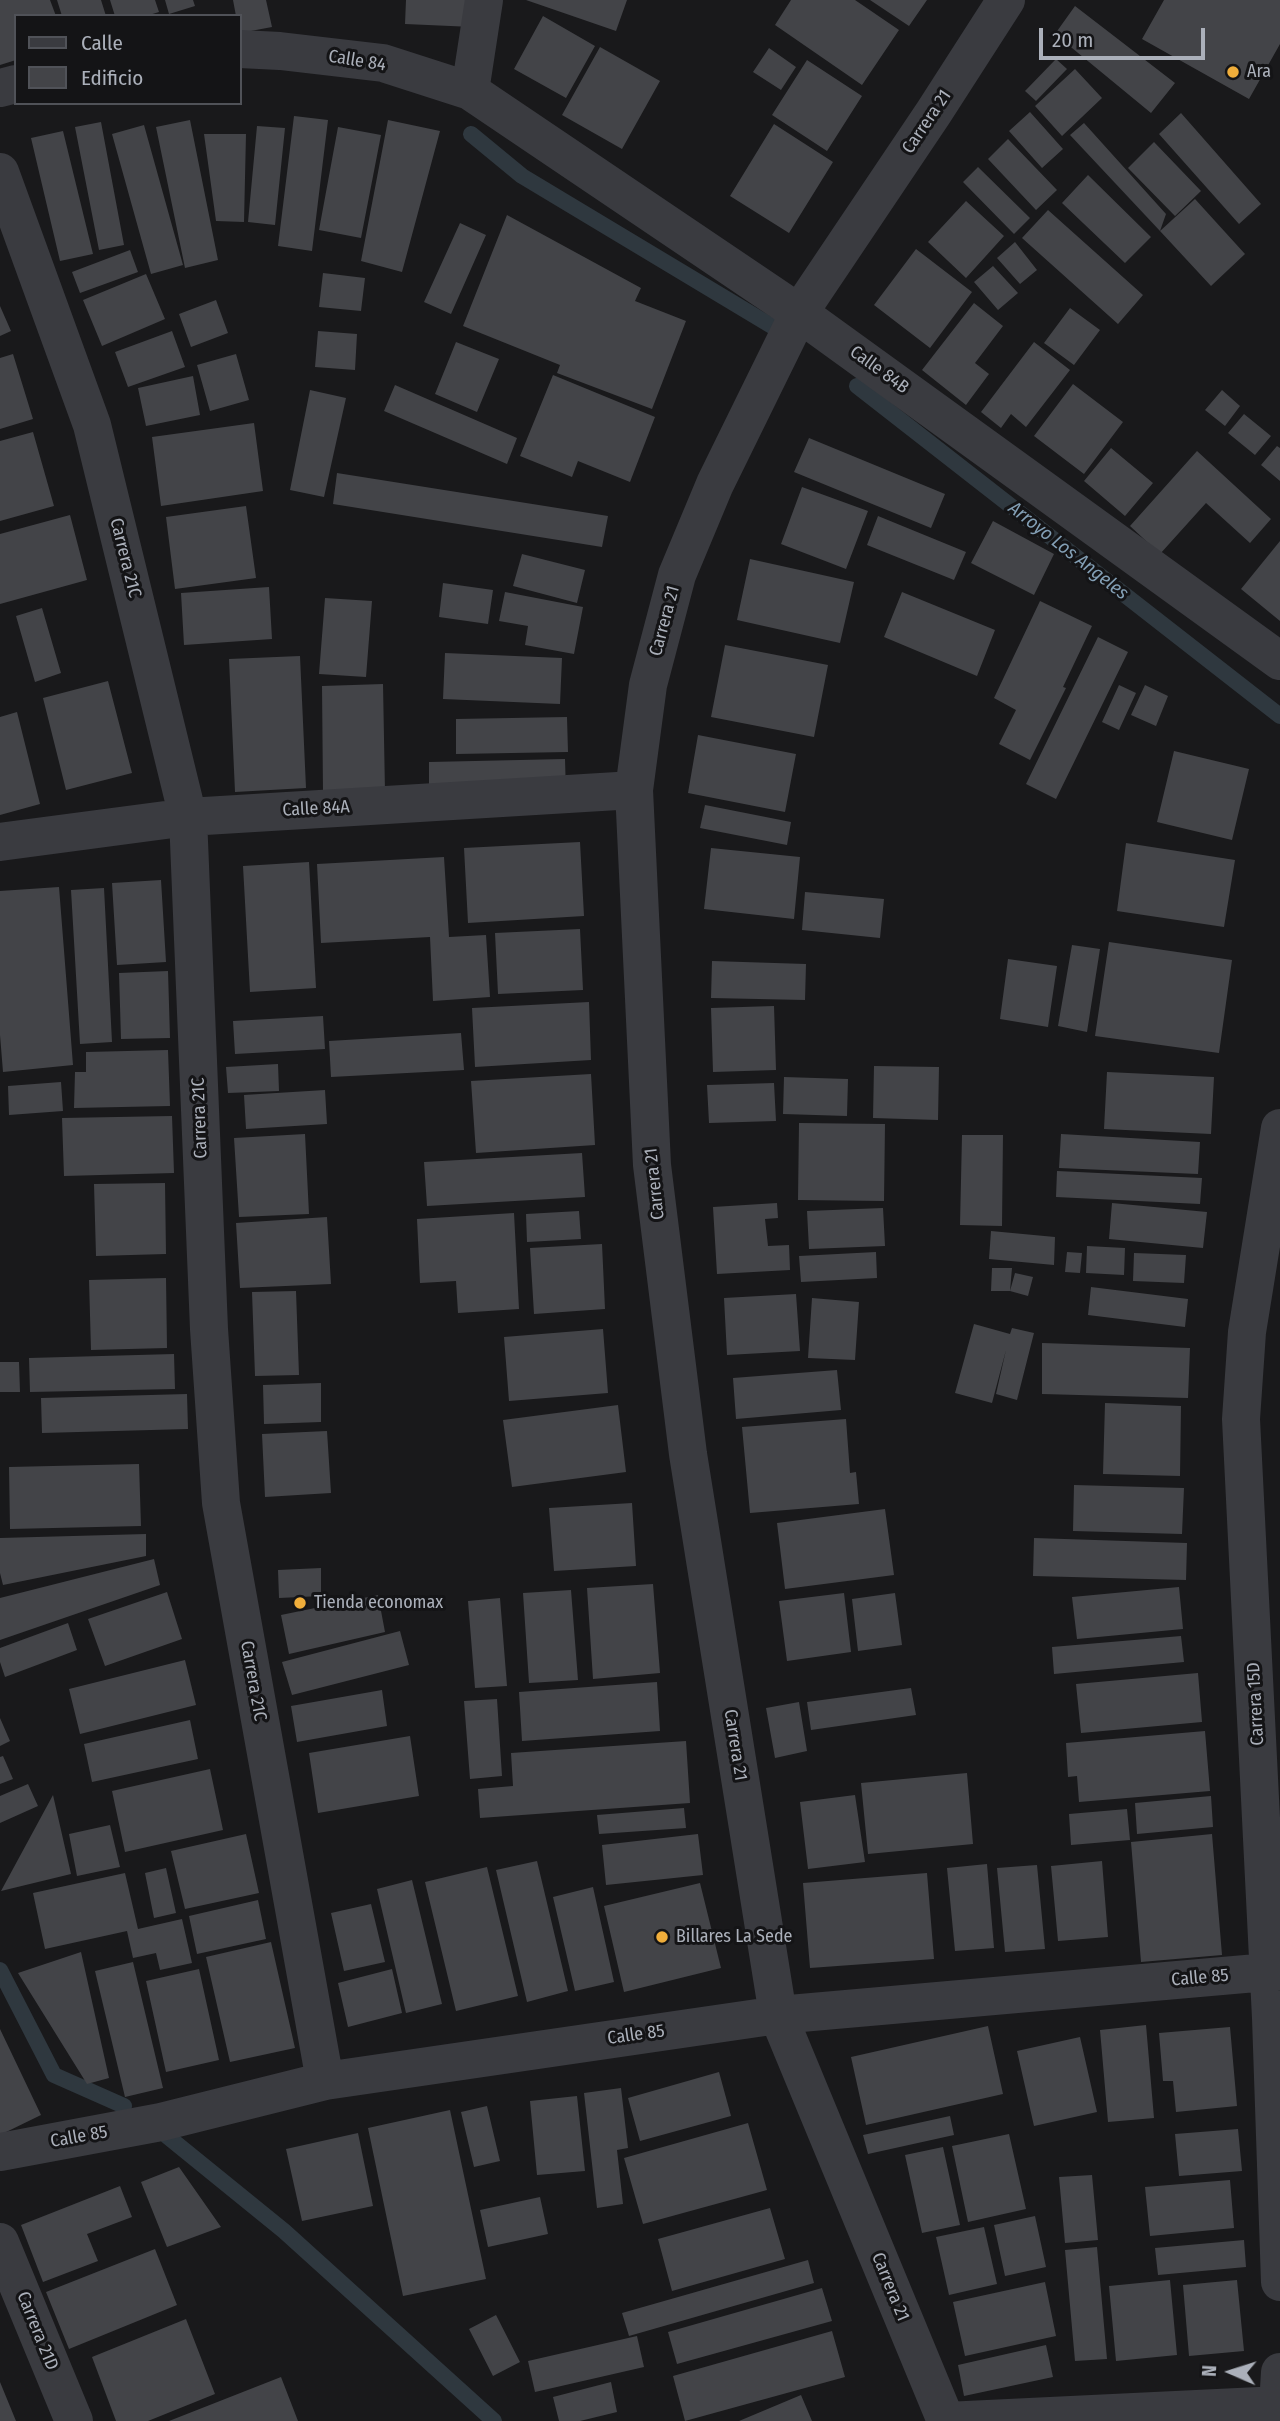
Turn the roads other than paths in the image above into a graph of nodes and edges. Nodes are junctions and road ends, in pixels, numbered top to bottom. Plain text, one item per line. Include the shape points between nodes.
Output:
1 (484, 0) edge
2 (1006, 0) edge
3 (242, 50) edge
4 (470, 91) junction
5 (0, 172) edge
6 (799, 313) junction
7 (1280, 661) edge
8 (634, 790) junction
9 (188, 817) junction
10 (0, 842) edge
11 (1280, 1128) edge
12 (1275, 1971) edge
13 (778, 2015) junction
14 (325, 2081) junction
15 (0, 2152) edge
16 (0, 2242) edge
17 (1280, 2282) edge
18 (1279, 2394) edge
19 (74, 2421) edge
20 (946, 2421) edge

1 - 4 street
2 - 6 street, Carrera 21
3 - 4 street, Calle 84 via 383,63
4 - 6 street, Calle 84B
5 - 9 street, Carrera 21C via 92,425
6 - 7 street, Calle 84B
6 - 8 street, Carrera 21 via 715,484 677,575 648,685
8 - 9 street, Calle 84A
8 - 13 street, Carrera 21 via 652,1165 688,1454
9 - 10 street, Calle 84A
9 - 14 street, Carrera 21C via 209,1329 221,1503
11 - 12 street, Carrera 15D via 1247,1332 1241,1419
12 - 13 street, Calle 85
12 - 17 street, Carrera 15D via 1271,2018
13 - 14 street, Calle 85
13 - 20 street, Carrera 21
14 - 15 street, Calle 85 via 161,2122
16 - 19 street, Carrera 21D
18 - 20 street

